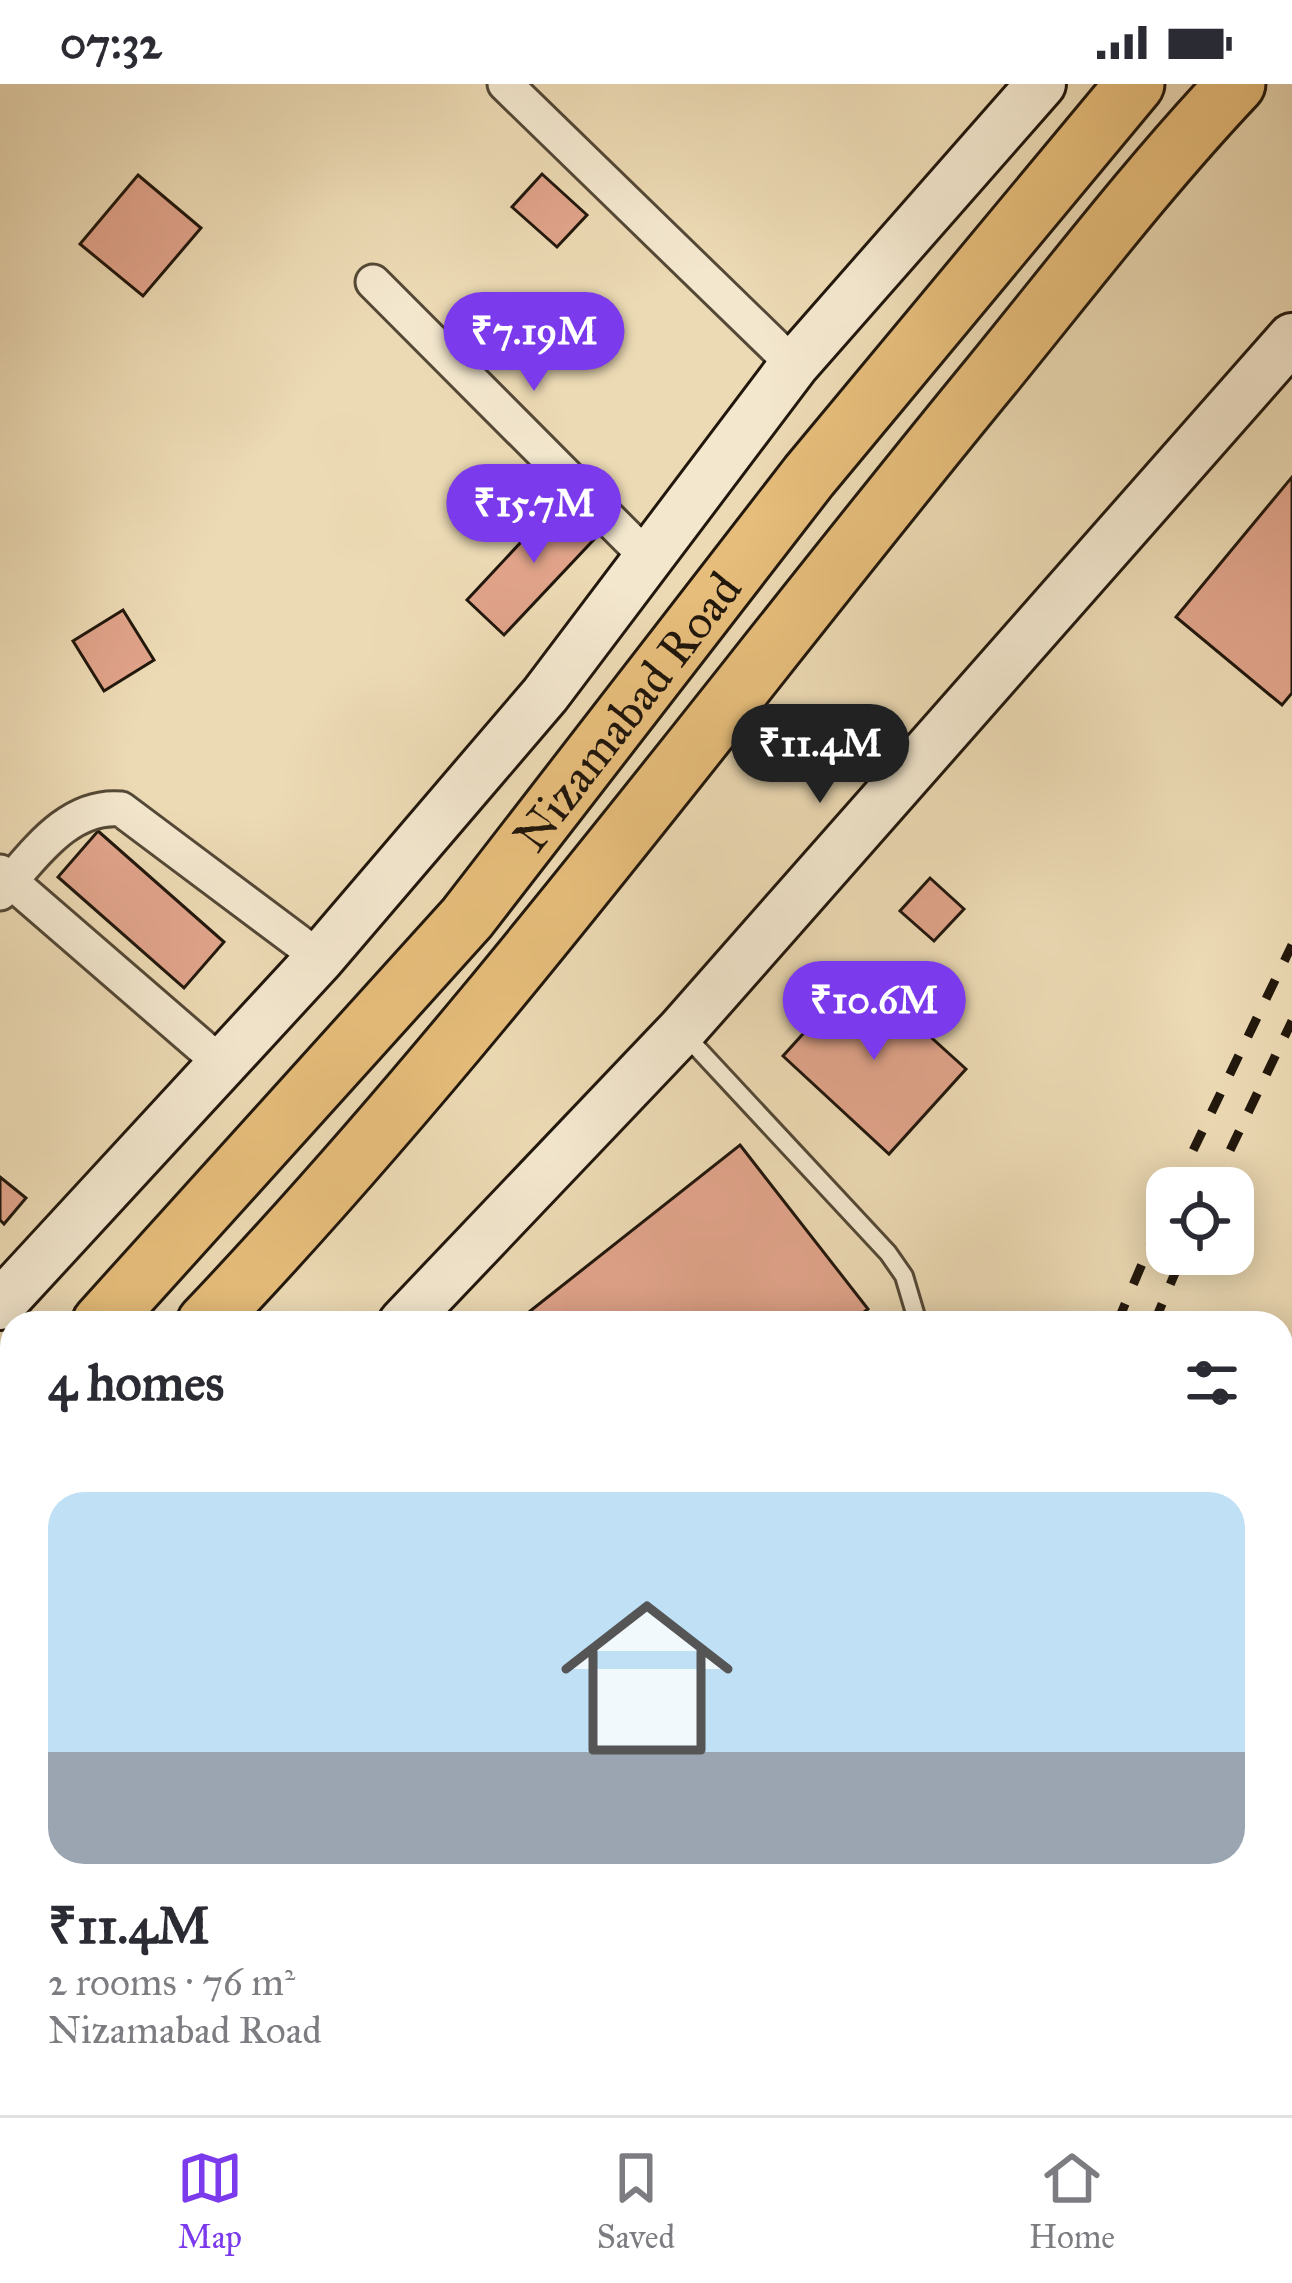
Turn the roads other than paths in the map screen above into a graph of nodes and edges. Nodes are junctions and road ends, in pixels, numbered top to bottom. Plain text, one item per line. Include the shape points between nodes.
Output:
1 (505, 84) edge
2 (1041, 84) edge
3 (1135, 84) edge
4 (1236, 84) edge
5 (373, 282) dead end
6 (1292, 338) edge
7 (794, 365) junction
8 (646, 556) junction
9 (4, 882) edge
10 (320, 958) junction
11 (681, 1031) junction
12 (224, 1065) junction
13 (4, 1294) edge
14 (111, 1311) edge
15 (217, 1311) edge
16 (414, 1311) edge
17 (914, 1311) edge

1 - 7 street
2 - 7 main road, Nizamabad Road
3 - 14 highway, Nizamabad Road via 809,476 467,918
4 - 15 highway, Nizamabad Road via 886,504 531,952
5 - 8 street
6 - 11 main road
7 - 8 main road, Nizamabad Road
8 - 10 main road, Nizamabad Road via 545,694
9 - 10 street via 84,812 121,809
9 - 12 street
10 - 12 main road, Nizamabad Road
11 - 16 main road
11 - 17 lane via 887,1253
12 - 13 main road, Nizamabad Road

